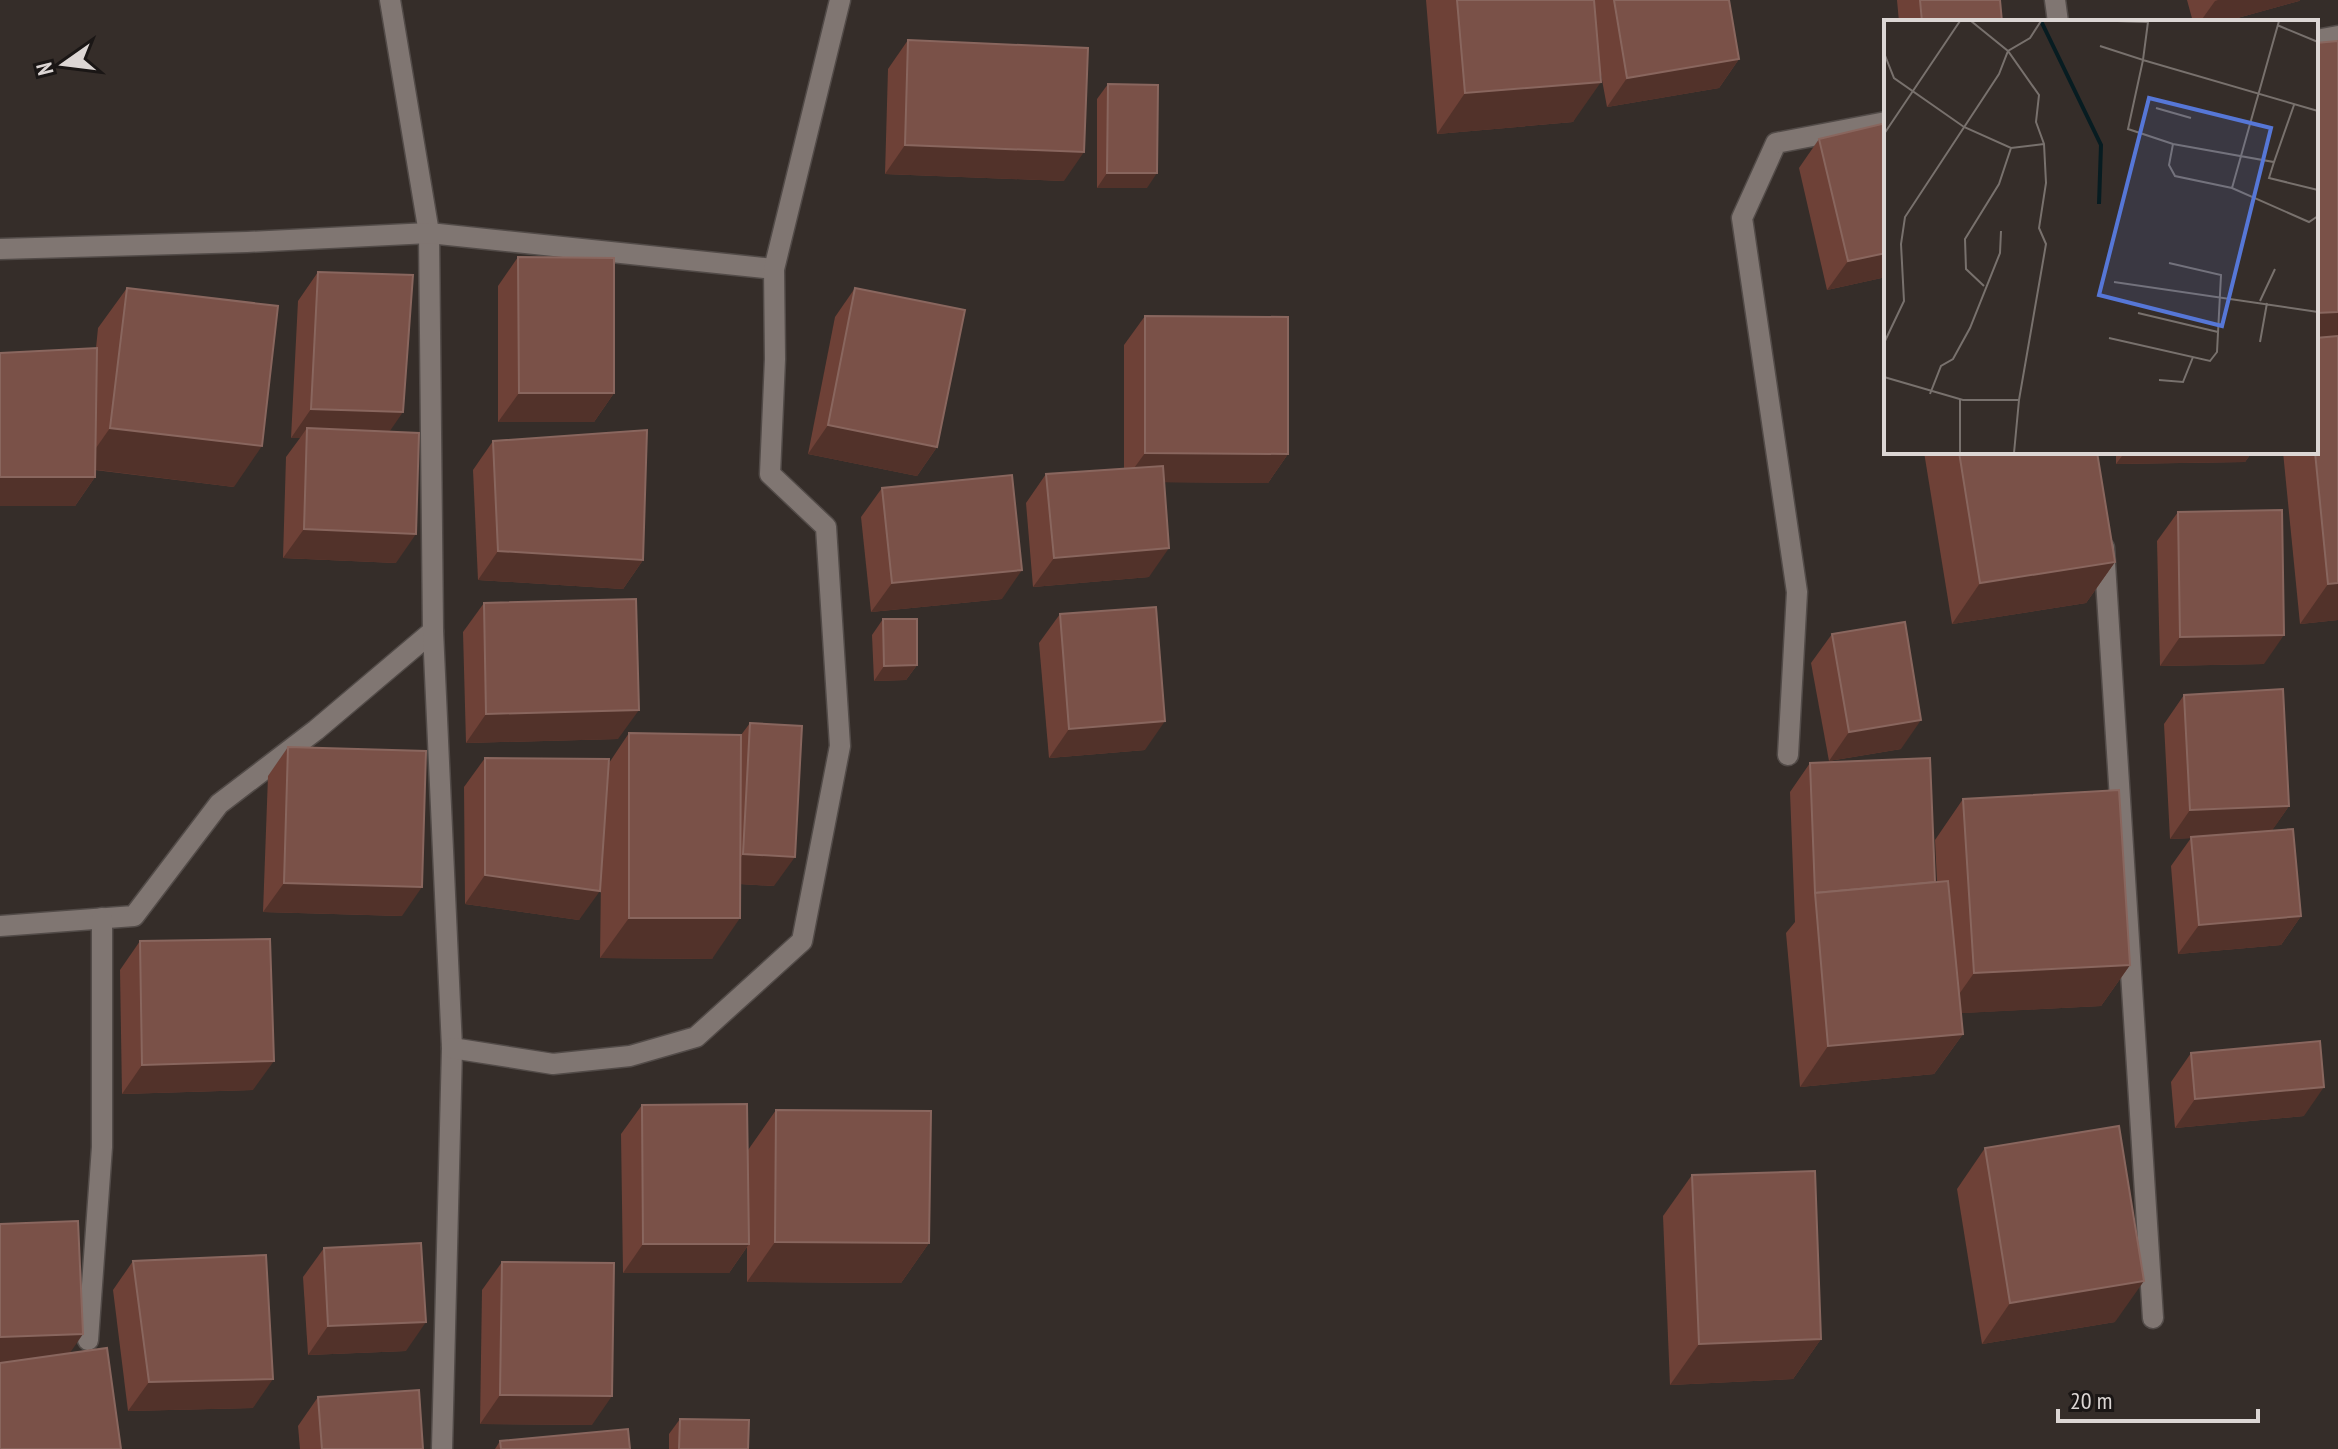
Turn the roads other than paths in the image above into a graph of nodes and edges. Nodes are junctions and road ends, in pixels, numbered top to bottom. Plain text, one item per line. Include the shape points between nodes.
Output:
1 (390, 0) edge
2 (840, 0) edge
3 (2055, 0) edge
4 (2058, 20) edge
5 (2338, 36) edge
6 (2318, 40) edge
7 (1884, 122) edge
8 (429, 233) junction
9 (0, 249) edge
10 (774, 269) junction
11 (2102, 531) edge
12 (433, 631) junction
13 (1788, 755) dead end
14 (102, 918) junction
15 (0, 926) edge
16 (452, 1048) junction
17 (2153, 1318) dead end
18 (88, 1340) dead end
19 (442, 1449) edge

1 - 8 street
2 - 10 street
3 - 4 street
5 - 6 street
7 - 13 street via 1776,143 1742,218 1797,592
8 - 9 street
8 - 10 street
8 - 12 street
10 - 16 street via 770,474 826,527 840,746 802,941 696,1037 630,1056 553,1064
11 - 17 street
12 - 14 street via 219,804 134,916
12 - 16 street
14 - 15 street
14 - 18 street via 102,1147
16 - 19 street

